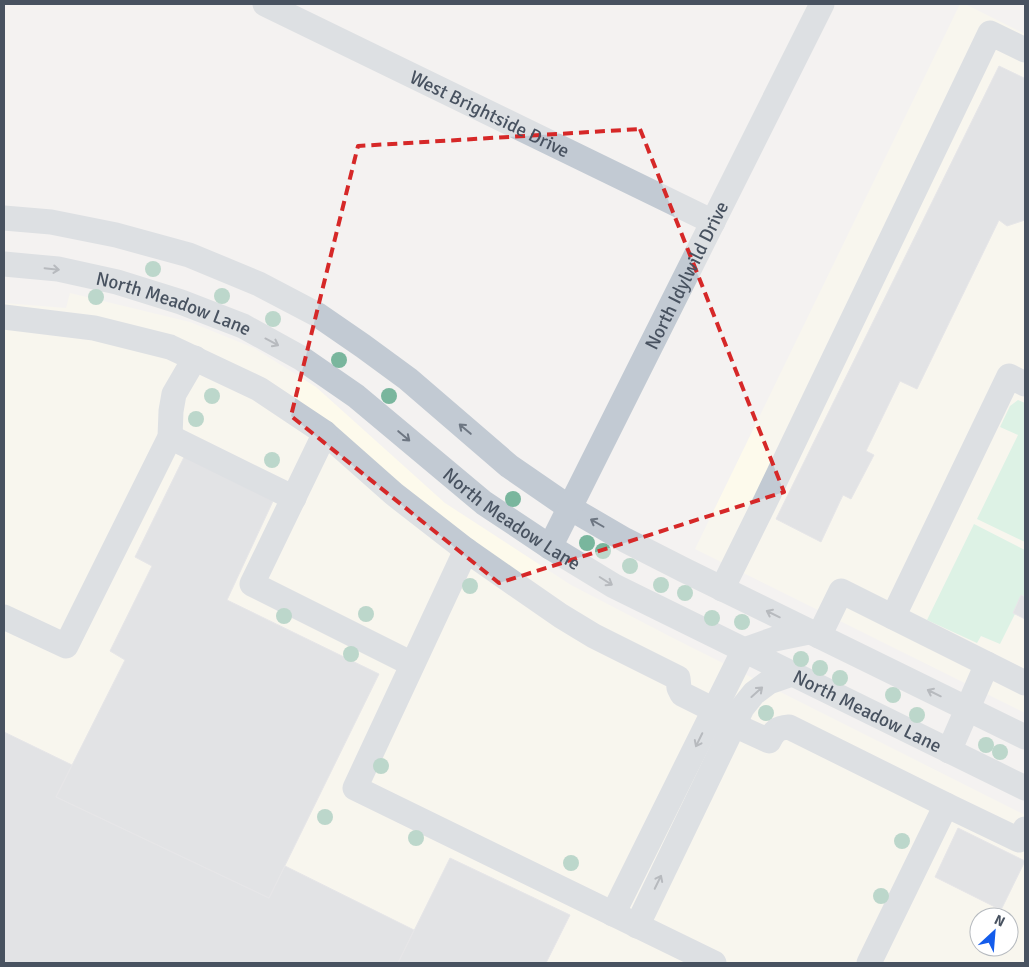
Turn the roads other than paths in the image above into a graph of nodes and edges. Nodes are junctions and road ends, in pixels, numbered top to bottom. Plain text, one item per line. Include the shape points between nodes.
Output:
1 (265, 4) edge
2 (822, 4) edge
3 (1025, 50) edge
4 (4, 218) edge
5 (714, 222) junction
6 (4, 264) edge
7 (4, 317) edge
8 (194, 358) junction
9 (1025, 384) edge
10 (325, 432) junction
11 (170, 437) junction
12 (294, 498) junction
13 (570, 508) junction
14 (550, 547) junction
15 (466, 550) junction
16 (722, 589) junction
17 (4, 616) edge
18 (893, 617) junction
19 (814, 634) junction
20 (744, 650) junction
21 (412, 664) junction
22 (987, 664) junction
23 (792, 674) junction
24 (1025, 680) edge
25 (967, 709) junction
26 (714, 710) junction
27 (734, 725) junction
28 (1025, 737) edge
29 (949, 751) junction
30 (1025, 788) edge
31 (946, 805) junction
32 (1025, 829) edge
33 (613, 914) junction
34 (637, 926) junction
35 (714, 963) edge
36 (869, 963) edge

1 - 5 street, West Brightside Drive
2 - 5 street, North Idylwild Drive
3 - 16 street via 990,33
13 -> 4 street, North Meadow Lane via 509,466 408,379 318,315 259,284 189,255 116,235 51,222
5 - 13 street, North Idylwild Drive
6 -> 14 street, North Meadow Lane via 58,269 117,282 243,326 301,358 356,396 484,503
7 - 8 street via 94,328 170,347
8 - 10 street via 259,389
8 - 11 street via 174,394
9 - 18 street via 1009,376
10 - 12 street
10 - 15 street via 394,494
11 - 12 street
11 - 17 street via 66,646
12 - 21 street via 252,584
13 - 14 street, North Idylwild Drive
16 -> 13 street, North Meadow Lane
14 -> 20 street, North Meadow Lane via 614,586
15 - 21 street
15 - 26 street via 594,636 678,678 682,694
19 -> 16 street, North Meadow Lane
18 - 19 street via 841,591
18 - 22 street
19 - 20 street via 775,639
25 -> 19 street, North Meadow Lane
20 - 23 street, North Meadow Lane
20 - 26 street
21 - 33 street via 355,788
22 - 24 street
22 - 25 street
27 -> 23 street via 754,693 769,682
23 - 29 street, North Meadow Lane
25 - 28 street, North Meadow Lane
25 - 29 street
26 -> 33 street
27 - 31 street via 769,741 774,732 789,727
34 -> 27 street
29 - 30 street, North Meadow Lane
31 - 32 street via 1019,840
31 - 36 street
33 - 34 street
34 - 35 street

